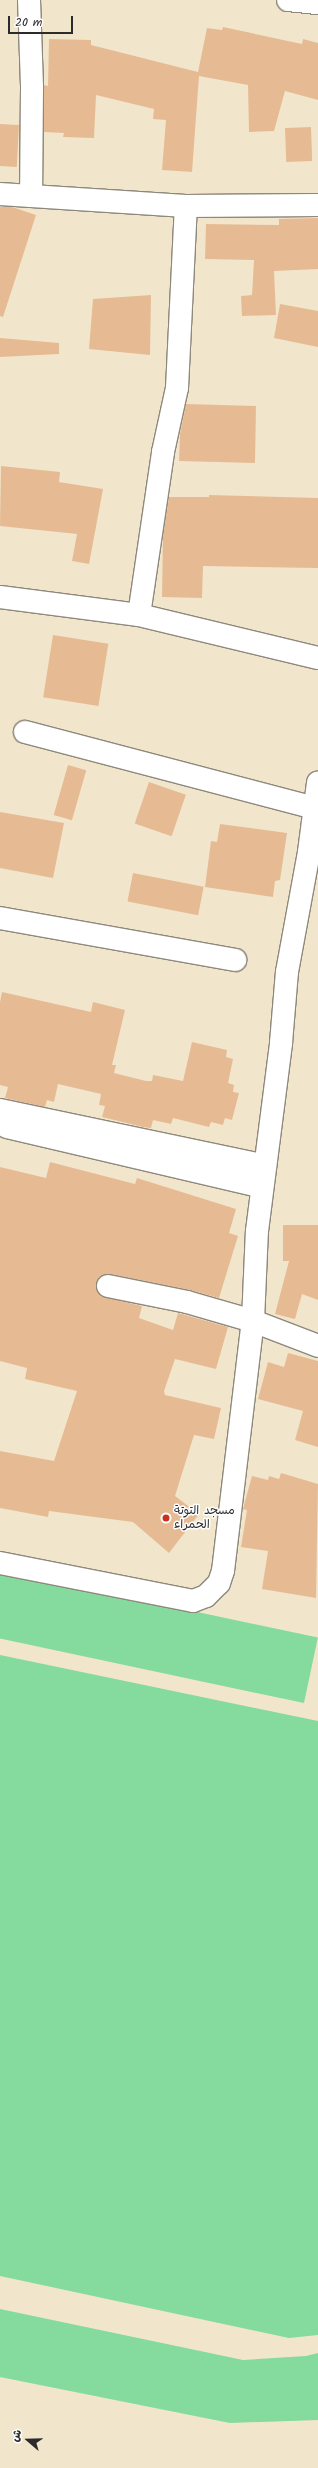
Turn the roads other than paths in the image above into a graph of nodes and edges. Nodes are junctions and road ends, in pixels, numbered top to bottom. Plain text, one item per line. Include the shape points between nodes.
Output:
1 (29, 0) edge
2 (288, 0) edge
3 (318, 3) edge
4 (0, 194) edge
5 (31, 196) junction
6 (318, 205) edge
7 (186, 206) junction
8 (0, 597) edge
9 (139, 615) junction
10 (318, 658) edge
11 (25, 732) dead end
12 (318, 783) edge
13 (315, 808) junction
14 (313, 853) edge
15 (0, 918) edge
16 (235, 960) dead end
17 (0, 1110) edge
18 (0, 1125) edge
19 (264, 1176) junction
20 (108, 1286) dead end
21 (253, 1321) junction
22 (318, 1346) edge
23 (0, 1563) edge

1 - 5 street via 32,88
2 - 3 street
4 - 5 street
5 - 7 street
6 - 7 street
7 - 9 street via 177,388 163,452
8 - 9 street
9 - 10 street
11 - 13 street
12 - 13 street
13 - 14 street
14 - 19 street via 287,972
15 - 16 street
17 - 19 street
18 - 19 street
19 - 21 street via 257,1232
20 - 21 street via 187,1302
21 - 22 street
21 - 23 street via 223,1571 214,1591 193,1601

